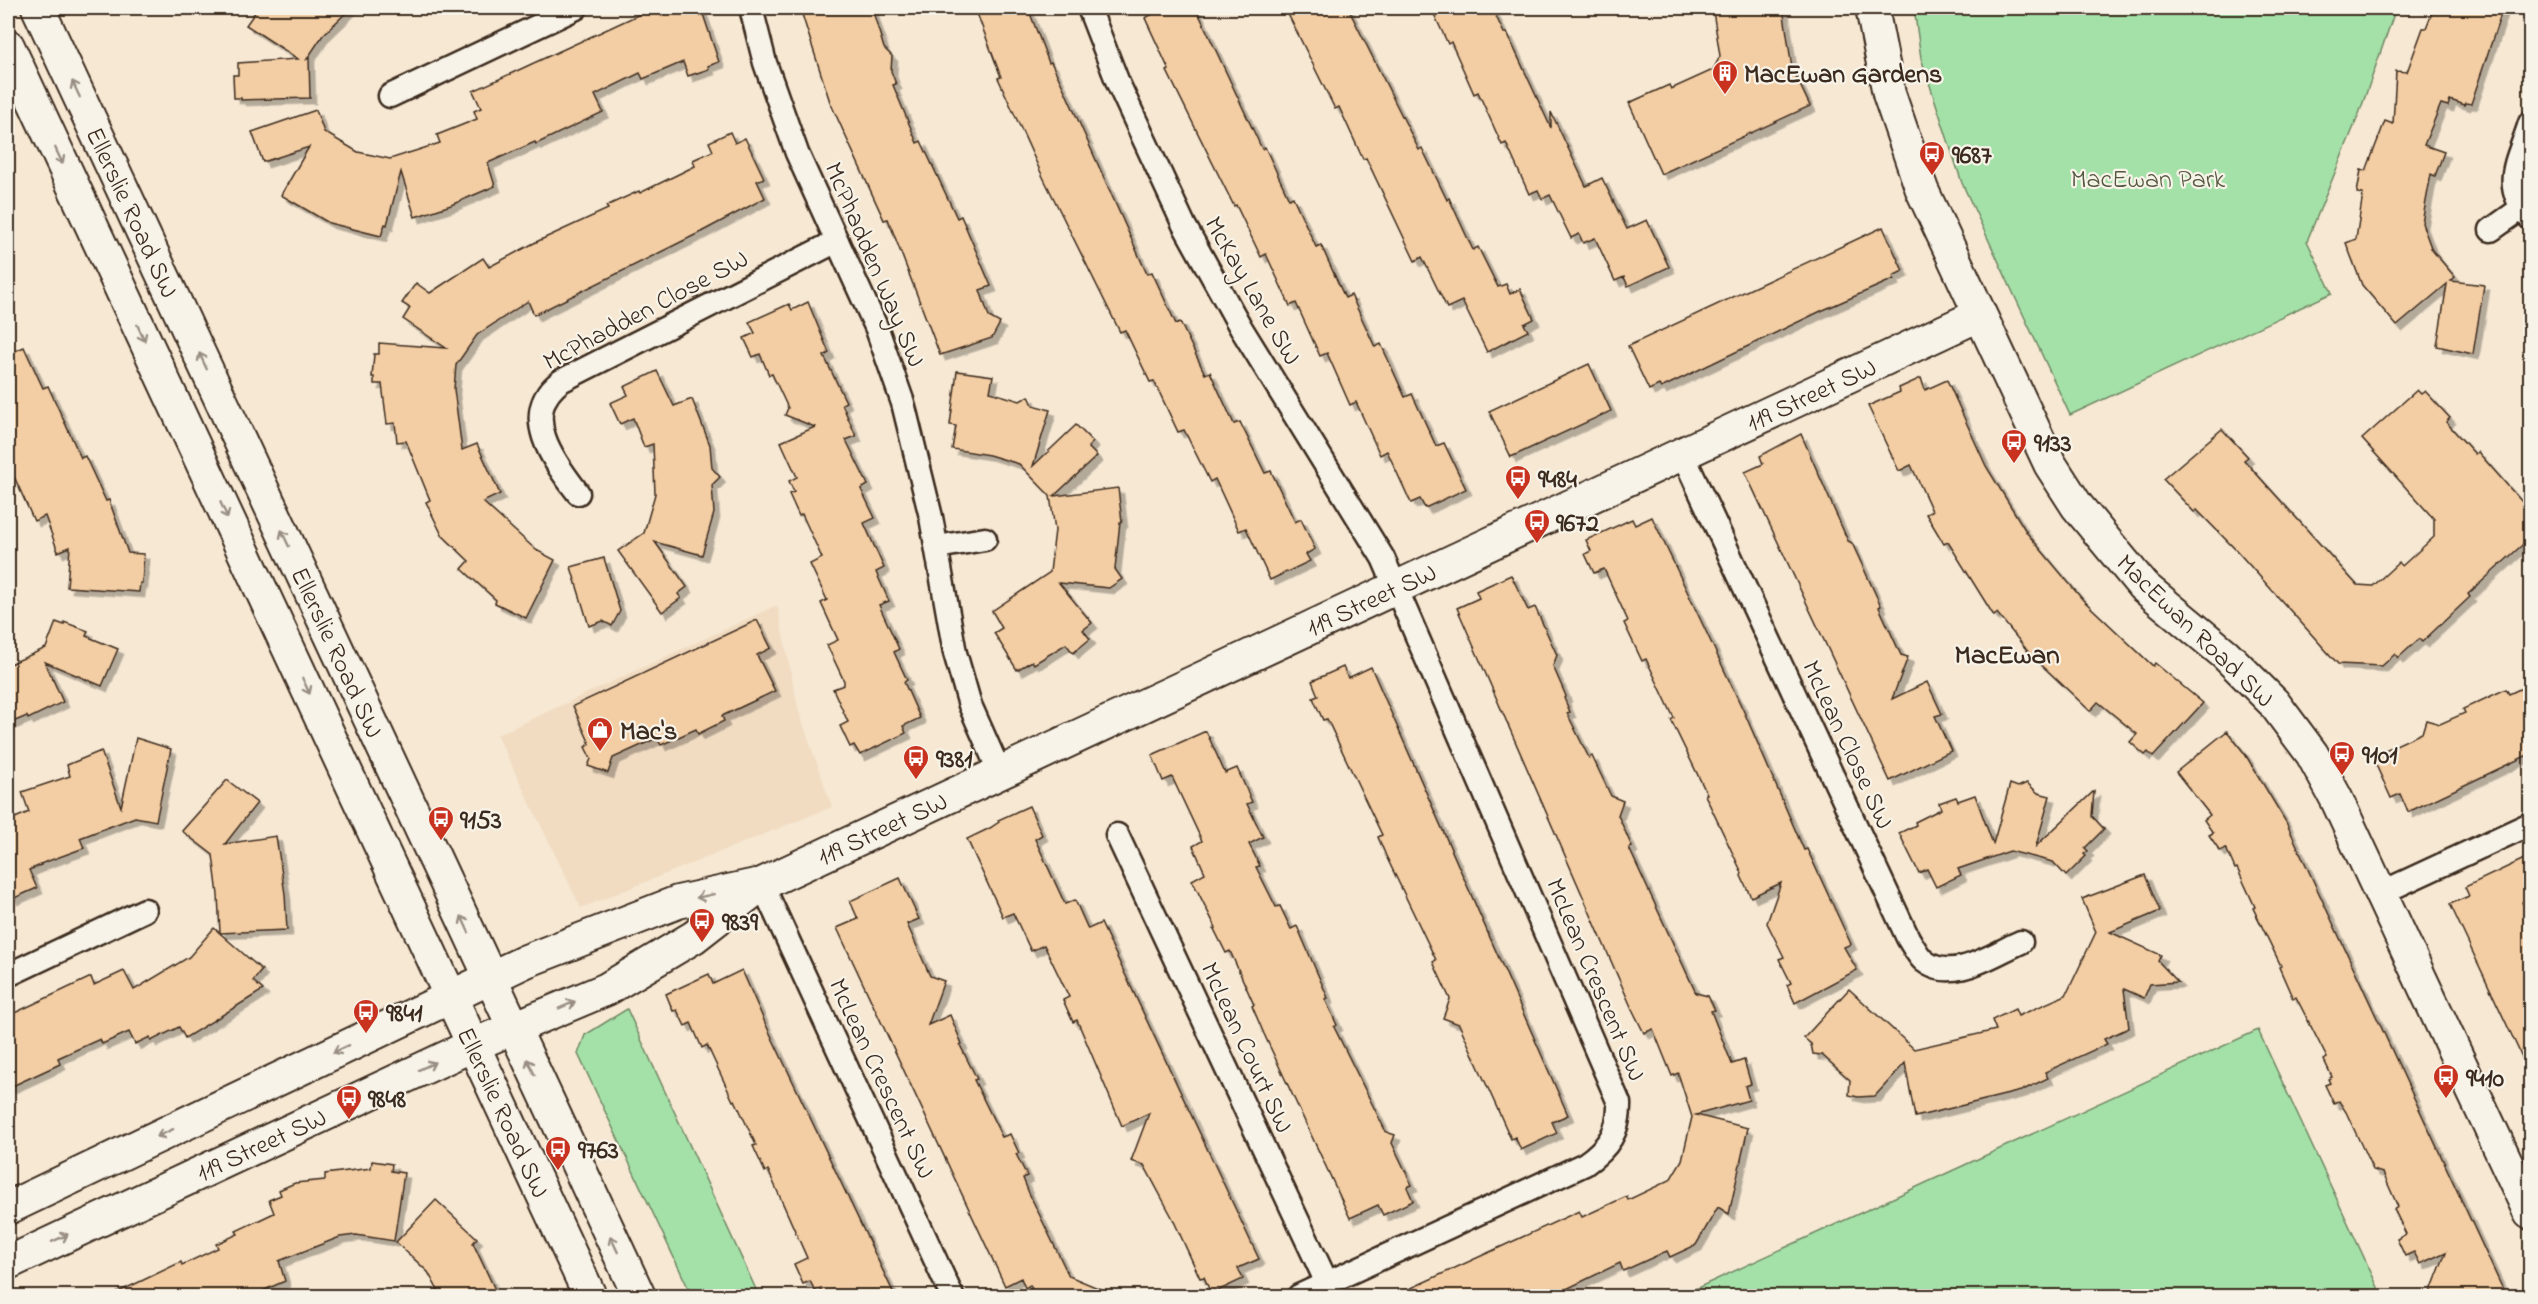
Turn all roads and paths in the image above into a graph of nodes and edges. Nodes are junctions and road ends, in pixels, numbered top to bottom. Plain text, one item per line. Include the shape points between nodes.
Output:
1 (38, 8) edge
2 (576, 8) edge
3 (751, 8) edge
4 (1089, 8) edge
5 (1872, 8) edge
6 (8, 46) edge
7 (390, 96) dead end
8 (2530, 123) edge
9 (2526, 213) edge
10 (2491, 230) dead end
11 (837, 241) junction
12 (1979, 315) junction
13 (1683, 455) junction
14 (578, 493) dead end
15 (985, 539) dead end
16 (937, 547) junction
17 (1397, 587) junction
18 (1000, 773) junction
19 (2530, 824) edge
20 (1117, 835) dead end
21 (762, 884) junction
22 (2380, 893) junction
23 (146, 910) dead end
24 (2021, 942) dead end
25 (8, 975) edge
26 (489, 977) junction
27 (450, 996) junction
28 (513, 1027) junction
29 (473, 1045) junction
30 (8, 1208) edge
31 (2530, 1213) edge
32 (8, 1263) edge
33 (1327, 1283) junction
34 (590, 1296) edge
35 (639, 1296) edge
36 (952, 1296) edge
37 (1299, 1296) edge

26 -> 1 street, Ellerslie Road SW
2 - 7 street
3 - 11 street, McPhadden Way SW via 781,111
4 - 17 street, McKay Lane SW via 1184,225 1267,371 1372,538
5 - 12 street, MacEwan Road SW via 1889,94 1909,157
6 -> 27 street, Ellerslie Road SW
8 - 9 street via 2512,178 2513,189
9 - 10 street
11 - 14 street, McPhadden Close SW via 550,389 541,408 542,432 555,461
11 - 16 street, McPhadden Way SW via 877,329 903,403
12 - 13 street, 119 Street SW
12 - 22 street, MacEwan Road SW via 2038,441 2078,506 2143,586 2224,654 2274,703 2325,777
13 - 17 street, 119 Street SW
13 - 24 street, McLean Close SW via 1917,952 1935,967 1957,969
15 - 16 street
16 - 18 street, McPhadden Way SW via 964,686
17 - 18 street, 119 Street SW
17 - 33 street, McLean Crescent SW via 1614,1087 1619,1117 1609,1143 1585,1164
18 - 21 street, 119 Street SW
19 - 22 street
20 - 33 street, McLean Court SW
21 -> 26 street, 119 Street SW via 678,902
28 -> 21 street, 119 Street SW via 607,989 694,937
21 - 36 street, McLean Crescent SW
22 - 31 street, MacEwan Road SW
23 - 25 street
26 - 27 street, 119 Street SW
26 - 28 street, Ellerslie Road SW
27 - 29 street, Ellerslie Road SW
27 -> 30 street, 119 Street SW
28 - 29 street, 119 Street SW
35 -> 28 street, Ellerslie Road SW
32 -> 29 street, 119 Street SW
29 - 34 street, Ellerslie Road SW
33 - 37 street, McLean Crescent SW

